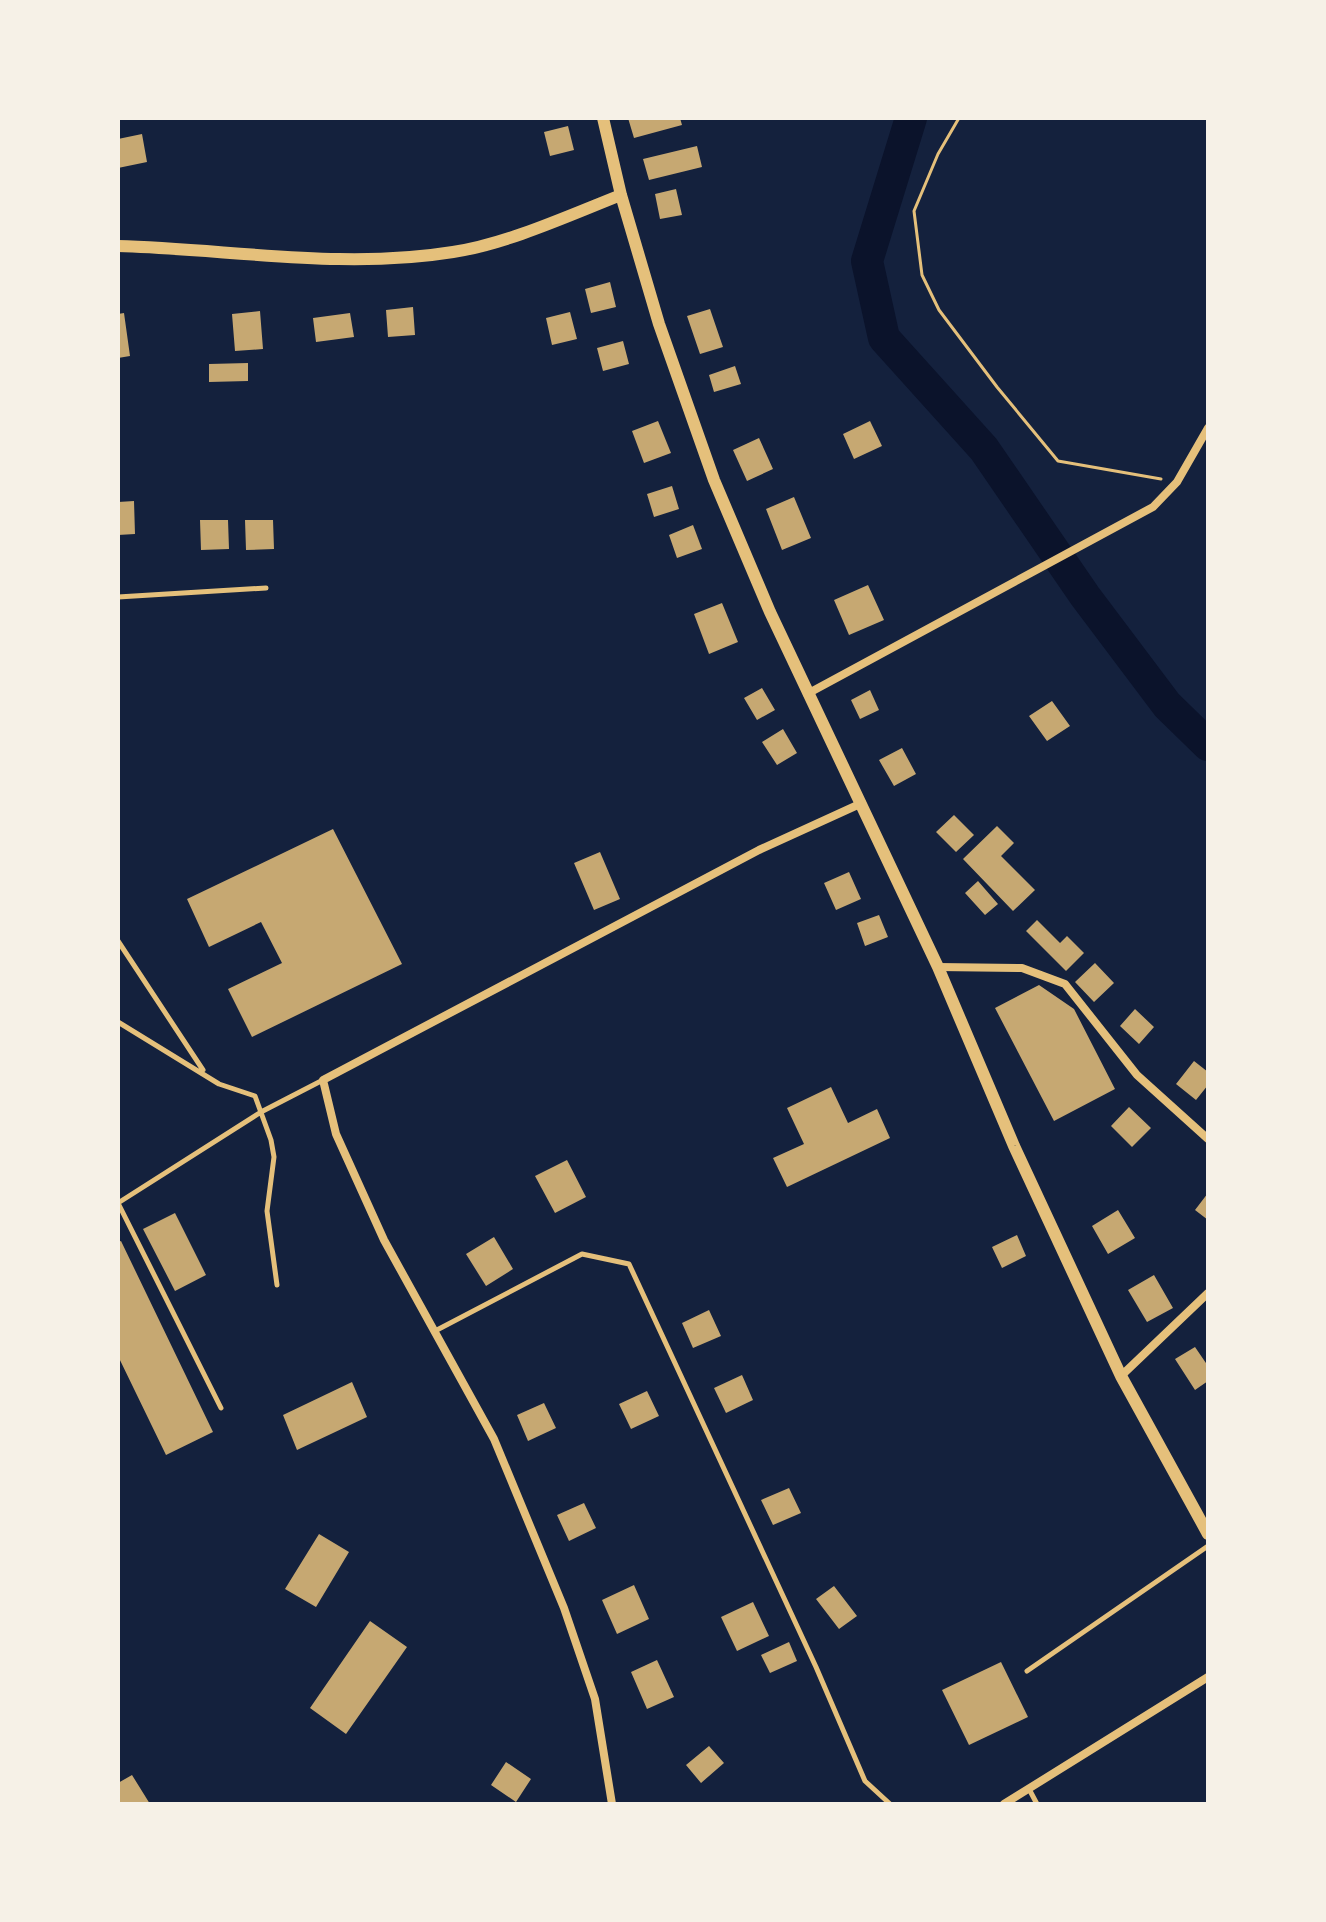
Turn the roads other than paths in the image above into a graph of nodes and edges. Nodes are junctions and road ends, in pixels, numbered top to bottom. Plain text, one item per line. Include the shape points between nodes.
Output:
1 (603, 118) edge
2 (621, 195) junction
3 (118, 246) edge
4 (1208, 428) edge
5 (266, 588) dead end
6 (118, 597) edge
7 (807, 694) junction
8 (862, 803) junction
9 (118, 941) edge
10 (938, 967) junction
11 (118, 1022) edge
12 (204, 1073) junction
13 (323, 1080) junction
14 (261, 1112) junction
15 (1208, 1139) edge
16 (277, 1285) dead end
17 (1208, 1293) edge
18 (435, 1331) junction
19 (1121, 1376) junction
20 (221, 1408) dead end
21 (1208, 1534) edge
22 (1208, 1546) edge
23 (1027, 1671) dead end
24 (1208, 1677) edge
25 (1029, 1789) junction
26 (612, 1804) edge
27 (890, 1804) edge
28 (1004, 1804) edge
29 (1037, 1804) edge

1 - 2 street
2 - 3 street via 455,252 387,259
2 - 7 street via 714,480
4 - 7 street via 1177,482 1153,507
5 - 6 lane
7 - 8 street
8 - 10 street
8 - 13 street via 759,850
9 - 12 lane
10 - 15 street via 1022,968 1065,984 1137,1075
10 - 19 street
11 - 12 lane
12 - 14 lane via 255,1096
13 - 14 lane
13 - 18 street via 342,1147 384,1240
14 - 16 lane via 274,1157 267,1211
14 - 20 lane via 118,1203
17 - 19 street
18 - 26 street via 494,1439 569,1621 595,1699
18 - 27 lane via 582,1254 629,1264 865,1781
19 - 21 street
22 - 23 lane
24 - 25 street
25 - 28 street
25 - 29 lane

